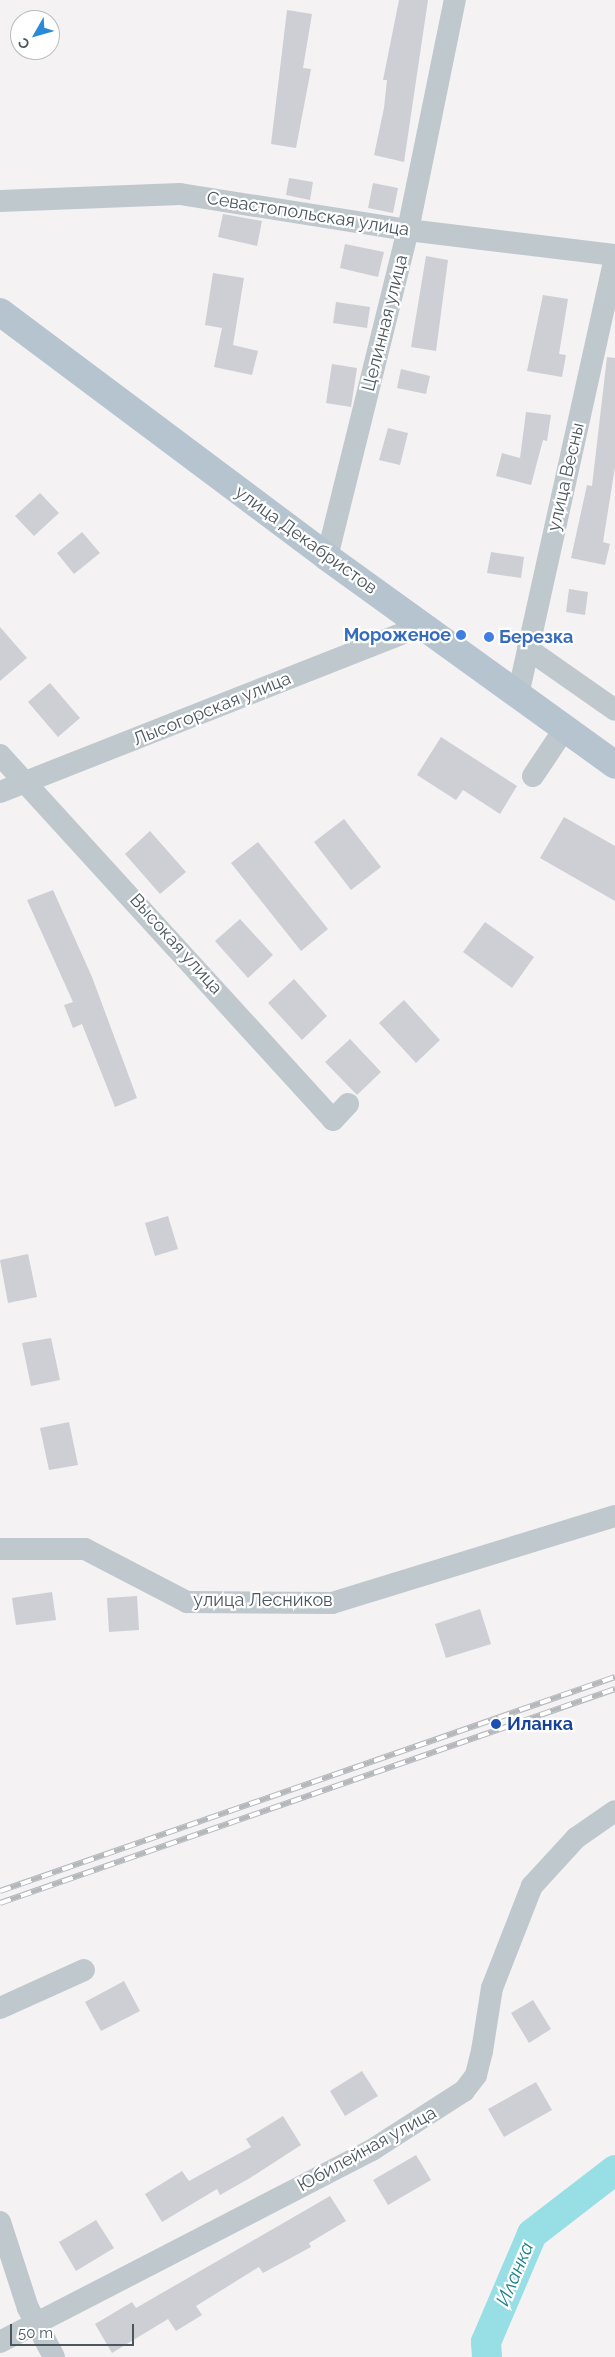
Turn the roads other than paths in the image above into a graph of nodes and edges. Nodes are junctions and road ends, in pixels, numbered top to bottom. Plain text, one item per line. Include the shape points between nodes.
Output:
1 (455, 0) edge
2 (0, 201) edge
3 (408, 230) junction
4 (615, 256) edge
5 (0, 312) edge
6 (327, 557) junction
7 (423, 625) junction
8 (528, 649) junction
9 (518, 696) junction
10 (615, 710) edge
11 (565, 728) junction
12 (0, 755) edge
13 (615, 765) edge
14 (533, 776) dead end
15 (29, 782) junction
16 (0, 792) edge
17 (348, 1104) dead end
18 (615, 1516) edge
19 (0, 1549) edge
20 (615, 1811) edge
21 (84, 1970) dead end
22 (0, 2008) edge
23 (0, 2222) edge
24 (38, 2322) junction
25 (0, 2342) edge
26 (54, 2357) edge

1 - 3 street, Целинная улица
2 - 3 street, Севастопольская улица via 180,194
3 - 4 street, Севастопольская улица
3 - 6 street, Целинная улица
4 - 8 street, улица Весны
5 - 6 main road, улица Декабристов
6 - 7 main road, улица Декабристов
7 - 9 main road, улица Декабристов
7 - 15 street, Лысогорская улица
8 - 9 street, улица Весны
8 - 10 street
9 - 11 main road, улица Декабристов
11 - 13 main road, улица Декабристов
11 - 14 street
12 - 15 street, Высокая улица
15 - 16 street, Лысогорская улица
15 - 17 street, Высокая улица via 333,1120
18 - 19 street, улица Лесников via 332,1603 187,1602 85,1549
20 - 24 street, Юбилейная улица via 576,1838 532,1886 492,1988 476,2075 464,2091 372,2150
21 - 22 street
23 - 24 street via 28,2308
24 - 25 street, Юбилейная улица
24 - 26 street

